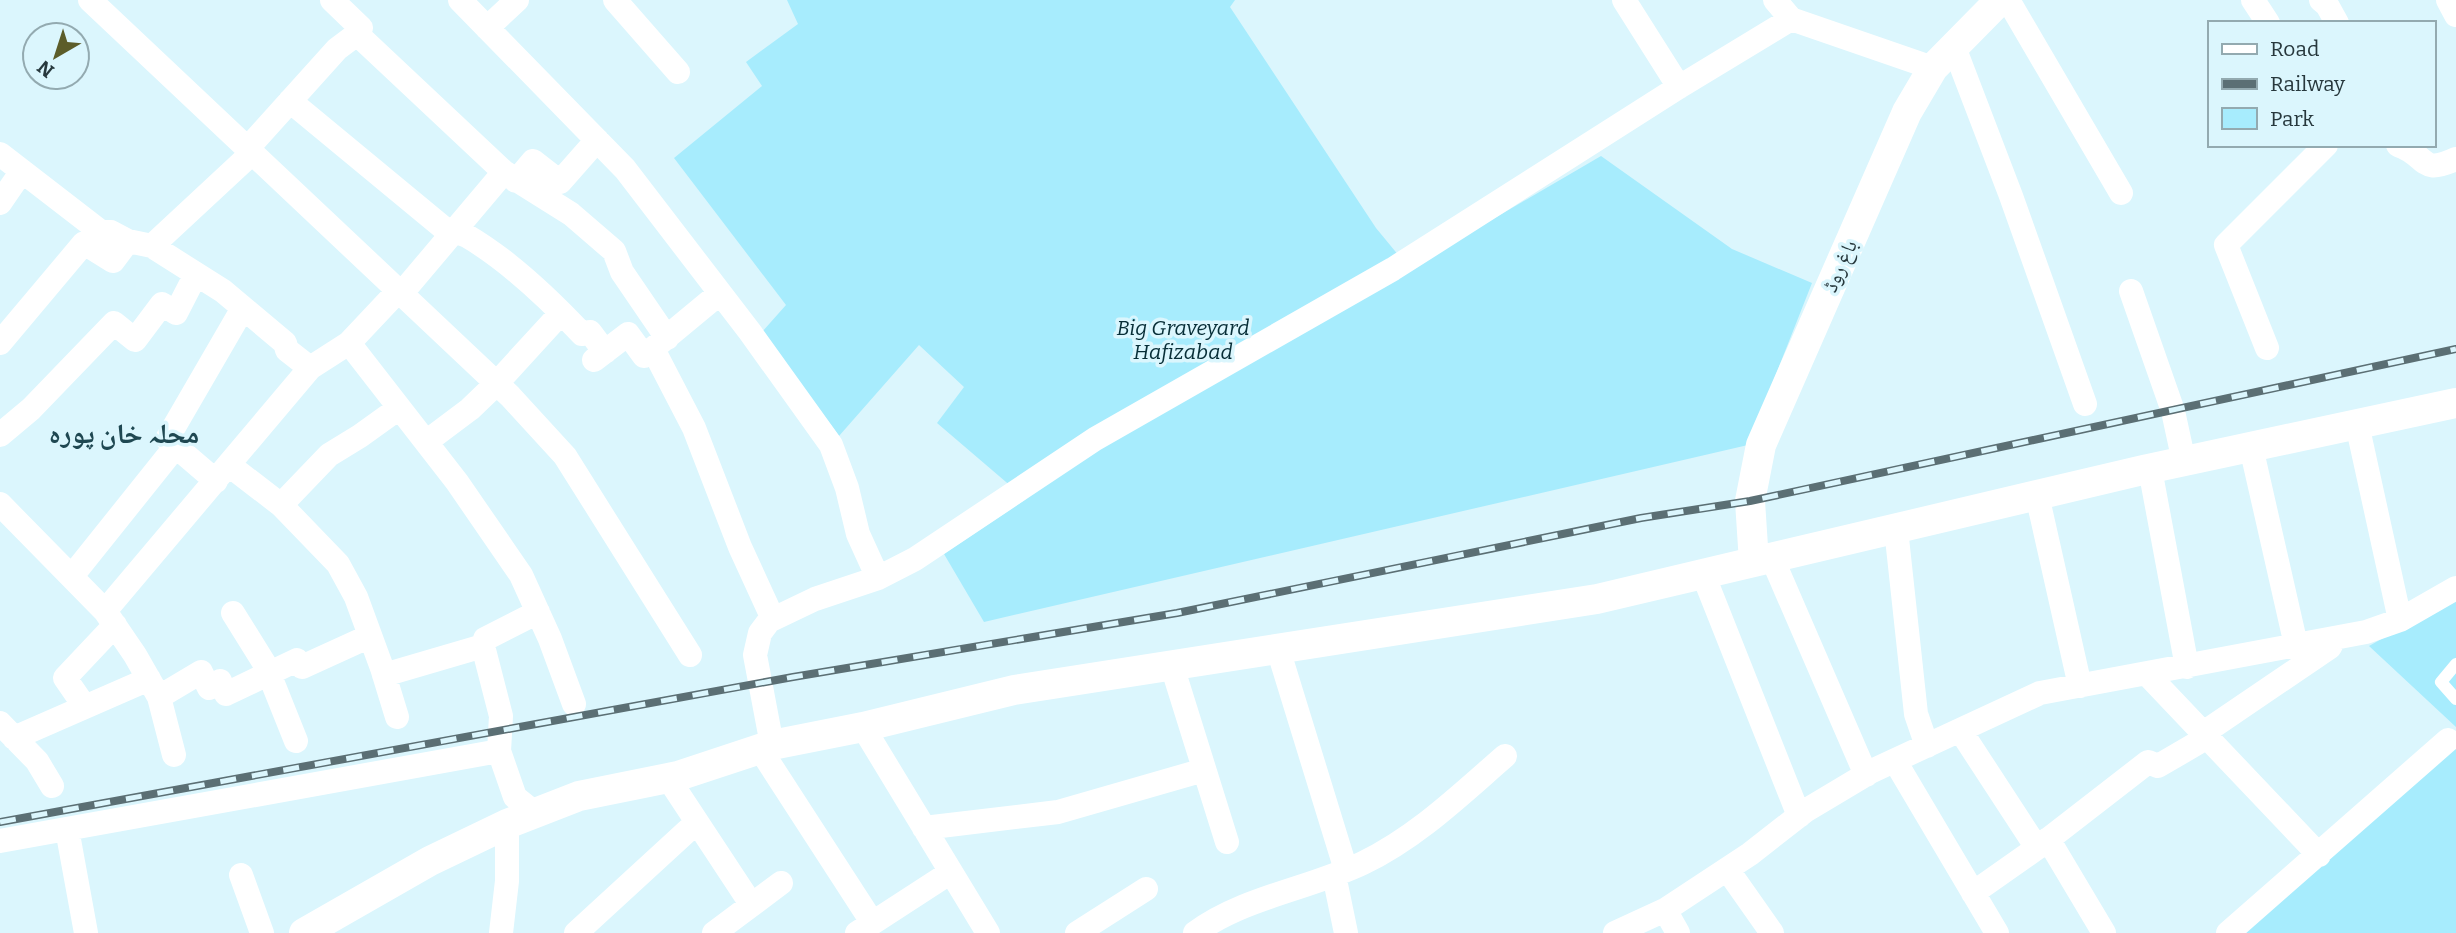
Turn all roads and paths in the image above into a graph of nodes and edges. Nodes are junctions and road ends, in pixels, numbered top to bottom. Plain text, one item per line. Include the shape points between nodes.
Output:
1 (90, 0) edge
2 (331, 0) edge
3 (460, 0) edge
4 (517, 0) edge
5 (615, 0) edge
6 (1624, 0) edge
7 (2000, 0) edge
8 (2008, 0) edge
9 (2253, 0) edge
10 (2321, 0) edge
11 (2448, 0) edge
12 (1783, 10) edge
13 (2456, 15) edge
14 (2266, 21) edge
15 (2336, 21) edge
16 (487, 28) junction
17 (357, 34) junction
18 (1954, 47) junction
19 (1933, 68) junction
20 (678, 72) dead end
21 (1679, 87) junction
22 (290, 102) junction
23 (597, 140) junction
24 (2324, 147) edge
25 (2405, 147) edge
26 (249, 151) junction
27 (0, 154) edge
28 (2456, 159) edge
29 (22, 171) junction
30 (510, 176) junction
31 (2121, 193) dead end
32 (0, 203) edge
33 (452, 232) junction
34 (128, 242) junction
35 (152, 246) junction
36 (196, 274) junction
37 (2131, 291) dead end
38 (399, 292) junction
39 (720, 293) junction
40 (243, 308) junction
41 (561, 313) junction
42 (349, 343) junction
43 (0, 344) edge
44 (660, 344) junction
45 (2267, 348) dead end
46 (310, 369) junction
47 (496, 384) junction
48 (2456, 402) edge
49 (2084, 404) dead end
50 (399, 408) junction
51 (2357, 424) junction
52 (0, 435) edge
53 (426, 442) junction
54 (176, 446) junction
55 (2251, 447) junction
56 (2184, 461) junction
57 (2150, 469) junction
58 (222, 473) junction
59 (2037, 495) junction
60 (0, 504) edge
61 (281, 505) junction
62 (1896, 528) junction
63 (1763, 560) junction
64 (1703, 574) junction
65 (72, 576) junction
66 (878, 578) junction
67 (2456, 588) edge
68 (538, 612) junction
69 (233, 613) dead end
70 (110, 618) junction
71 (773, 619) junction
72 (2400, 620) junction
73 (370, 636) junction
74 (2335, 637) junction
75 (2296, 645) junction
76 (484, 646) junction
77 (1278, 649) junction
78 (690, 654) dead end
79 (2456, 664) edge
80 (1172, 666) junction
81 (2187, 667) junction
82 (270, 673) junction
83 (2147, 674) junction
84 (384, 675) junction
85 (2080, 686) junction
86 (154, 688) junction
87 (2456, 699) edge
88 (574, 704) dead end
89 (85, 707) junction
90 (397, 717) dead end
91 (863, 727) junction
92 (7, 730) edge
93 (1960, 730) junction
94 (2204, 736) junction
95 (2448, 740) dead end
96 (296, 741) dead end
97 (1927, 746) junction
98 (766, 747) junction
99 (499, 751) junction
100 (174, 755) dead end
101 (1505, 756) dead end
102 (1895, 761) junction
103 (1204, 770) junction
104 (1866, 775) junction
105 (668, 778) junction
106 (52, 786) dead end
107 (536, 813) junction
108 (1799, 816) junction
109 (696, 822) junction
110 (507, 824) junction
111 (924, 828) junction
112 (67, 829) junction
113 (0, 841) edge
114 (1227, 842) dead end
115 (2043, 844) junction
116 (2319, 855) junction
117 (1727, 869) junction
118 (951, 872) junction
119 (1340, 872) junction
120 (241, 875) dead end
121 (781, 883) dead end
122 (1146, 889) dead end
123 (1973, 893) junction
124 (751, 904) junction
125 (1665, 911) junction
126 (865, 927) edge
127 (313, 931) edge
128 (86, 933) edge
129 (262, 933) edge
130 (501, 933) edge
131 (576, 933) edge
132 (714, 933) edge
133 (988, 933) edge
134 (1077, 933) edge
135 (1195, 933) edge
136 (1346, 933) edge
137 (1615, 933) edge
138 (1678, 933) edge
139 (1772, 933) edge
140 (1997, 933) edge
141 (2104, 933) edge
142 (2228, 933) edge

1 - 26 street
2 - 17 street via 361,28
3 - 16 street
4 - 16 street
5 - 20 street
6 - 21 street
7 - 18 street, باغ روڈ
8 - 31 street
9 - 14 street
10 - 15 street
11 - 13 street
12 - 19 street
12 - 21 street
16 - 23 street
17 - 22 street via 337,49
17 - 30 street
18 - 19 street, باغ روڈ
18 - 49 street
19 - 63 street, باغ روڈ via 1907,111 1761,445 1749,501
21 - 66 street via 1393,269 1096,439 915,559
22 - 26 street
22 - 33 street
23 - 30 street via 560,182 533,161
23 - 39 street via 625,169
24 - 45 street via 2226,245
25 - 28 street via 2428,166 2440,167
26 - 35 street
26 - 38 street
27 - 29 street
29 - 32 street
29 - 34 street via 101,232
30 - 33 street
30 - 44 street via 571,214 614,251
33 - 38 street
33 - 41 street via 465,234
34 - 35 street
34 - 43 street via 113,261 84,243
35 - 36 street
36 - 40 street
36 - 52 street via 176,313 162,304 135,340 114,323
37 - 56 street via 2173,411
38 - 42 street
38 - 47 street
39 - 44 street
39 - 66 street via 831,445 858,534
40 - 46 street
40 - 54 street via 167,439
41 - 44 street via 582,334 590,332 599,356 628,334 644,356
41 - 47 street
42 - 46 street
42 - 50 street
44 - 71 street
46 - 58 street
47 - 53 street
47 - 78 street via 565,456
48 - 51 street
50 - 53 street
50 - 61 street via 329,455
51 - 55 street
51 - 72 street
53 - 68 street via 521,576
54 - 58 street
54 - 65 street
55 - 56 street
55 - 75 street
56 - 57 street
57 - 59 street
57 - 81 street
58 - 61 street
58 - 70 street
59 - 62 street
59 - 85 street
60 - 65 street
61 - 73 street via 338,564
62 - 63 street
62 - 97 street via 1916,714
63 - 64 street
63 - 104 street
64 - 77 street via 1597,599
64 - 108 street
65 - 70 street
66 - 71 street
67 - 72 street
68 - 76 street via 485,639
68 - 88 street
69 - 82 street
70 - 86 street
70 - 89 street via 65,678
71 - 98 street via 760,633 755,655
72 - 74 street
73 - 82 street via 302,667 297,660
73 - 84 street
74 - 75 street
74 - 94 street via 2330,647
75 - 81 street
76 - 84 street
76 - 99 street via 500,716
77 - 80 street
77 - 119 street
79 - 87 lane via 2441,682
80 - 91 street via 1014,691
80 - 103 street
81 - 83 street
82 - 86 street via 226,694 220,681 209,688 201,672
82 - 96 street
83 - 85 street
83 - 94 street
84 - 90 street
85 - 93 street via 2040,694
86 - 89 street
86 - 100 street
89 - 92 street
91 - 98 street
91 - 111 street
92 - 106 street via 37,761
93 - 97 street
93 - 115 street
94 - 115 street via 2158,766 2148,762
94 - 116 street
95 - 116 street
97 - 102 street
98 - 105 street
98 - 126 street
99 - 107 street via 515,797
99 - 112 street
101 - 119 street via 1426,825 1364,863
102 - 104 street
102 - 123 street
103 - 111 street via 1058,812
103 - 114 street
104 - 108 street
105 - 107 street via 579,796
105 - 109 street
107 - 110 street
108 - 117 street
109 - 124 street
109 - 131 street
110 - 127 street via 430,861
110 - 130 street
111 - 118 street
112 - 113 street
112 - 128 street
115 - 123 street
115 - 141 street
116 - 142 street
117 - 125 street
117 - 139 street
118 - 126 street
118 - 133 street
119 - 135 street via 1261,900
119 - 136 street
120 - 129 street
121 - 124 street
122 - 134 street
123 - 140 street
124 - 132 street
125 - 137 street
125 - 138 street

